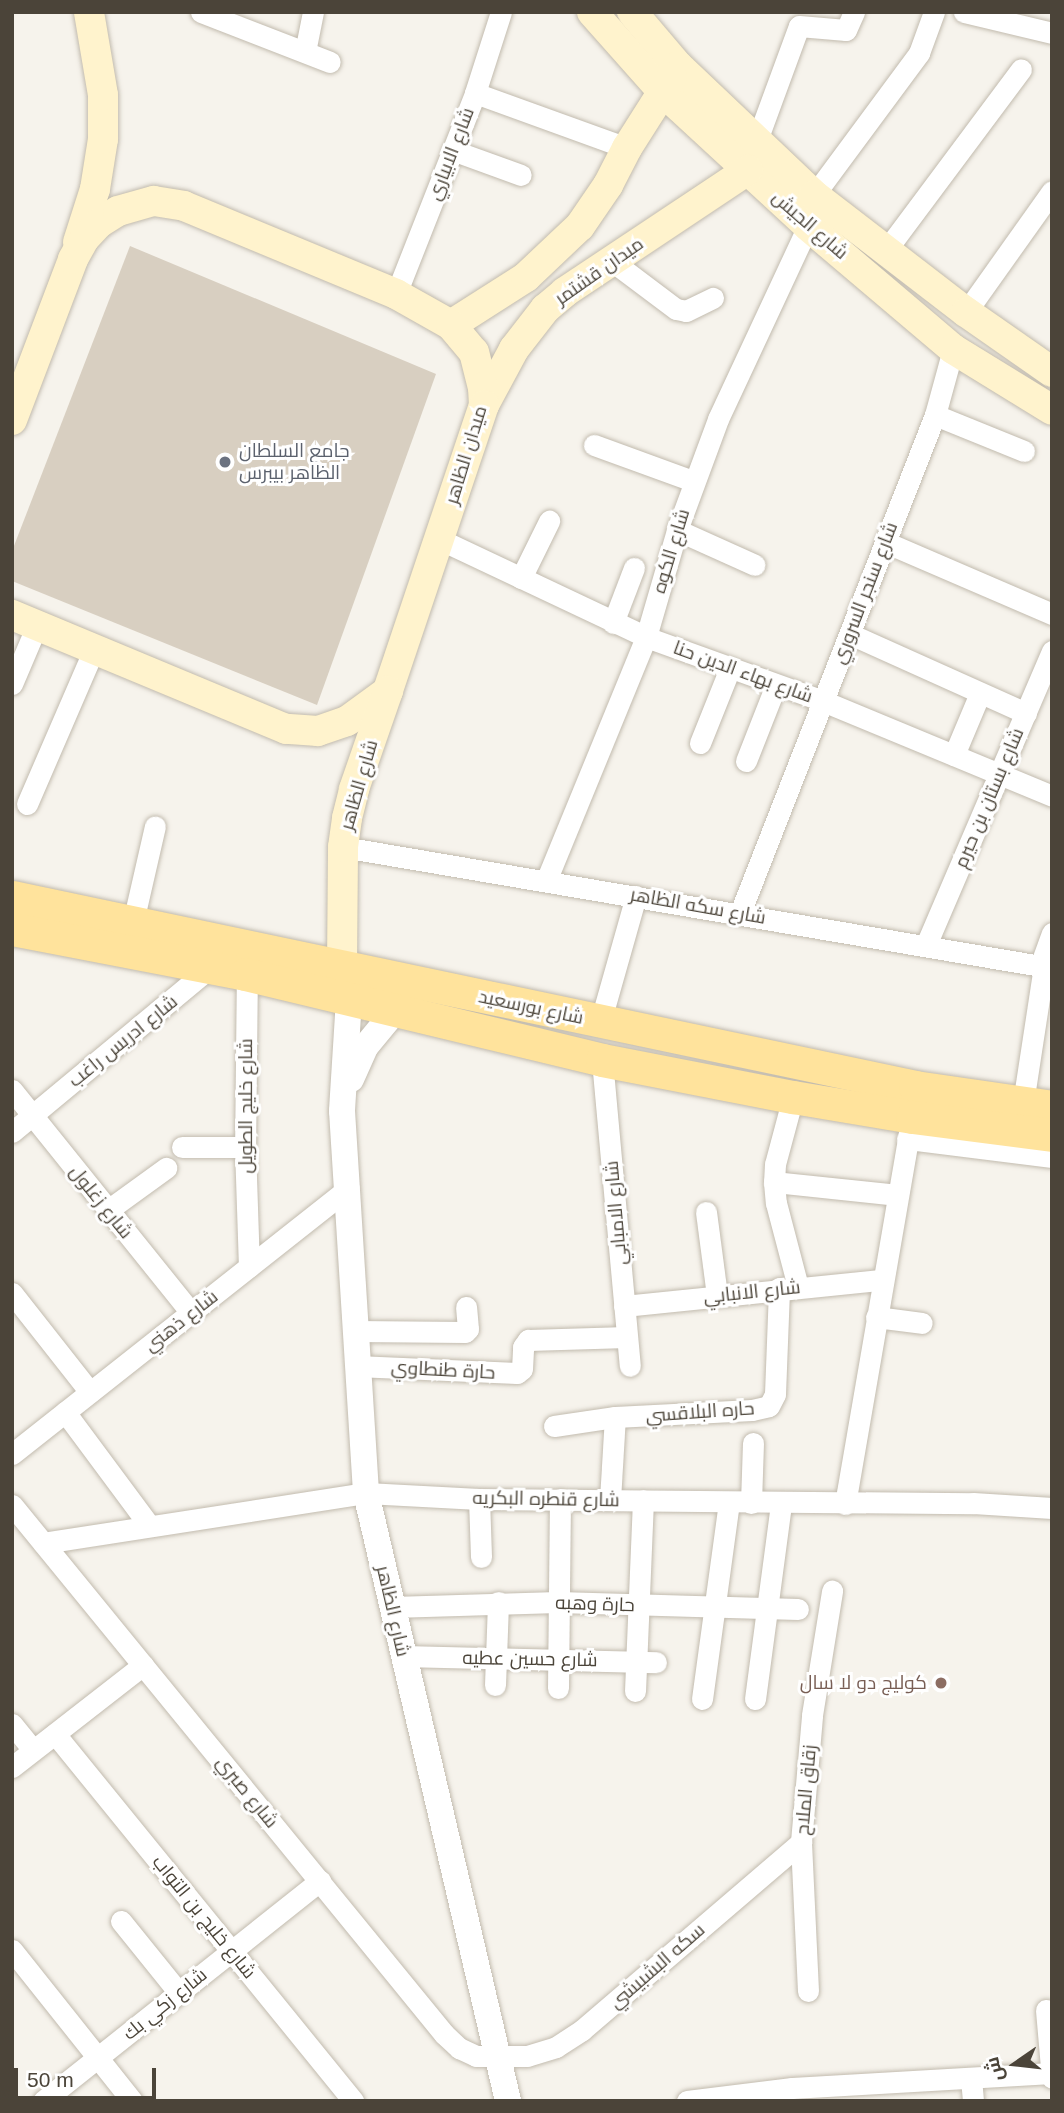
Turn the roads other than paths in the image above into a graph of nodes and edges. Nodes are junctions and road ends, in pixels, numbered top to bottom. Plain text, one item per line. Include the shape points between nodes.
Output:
1 (89, 12) edge
2 (201, 12) edge
3 (313, 12) edge
4 (501, 12) edge
5 (592, 12) edge
6 (854, 12) edge
7 (934, 12) edge
8 (964, 12) edge
9 (641, 16) edge
10 (1052, 33) edge
11 (305, 52) junction
12 (330, 62) dead end
13 (678, 66) junction
14 (1021, 69) dead end
15 (663, 92) junction
16 (475, 93) junction
17 (757, 140) junction
18 (627, 148) junction
19 (452, 150) junction
20 (748, 170) junction
21 (522, 175) dead end
22 (1052, 191) edge
23 (814, 195) junction
24 (808, 226) junction
25 (887, 249) junction
26 (73, 259) junction
27 (612, 261) junction
28 (396, 295) junction
29 (713, 298) dead end
30 (966, 312) junction
31 (451, 325) junction
32 (953, 349) junction
33 (1052, 372) edge
34 (484, 405) junction
35 (1052, 410) edge
36 (935, 415) junction
37 (12, 420) edge
38 (594, 445) dead end
39 (1024, 451) dead end
40 (693, 481) junction
41 (549, 521) dead end
42 (677, 530) junction
43 (439, 539) junction
44 (885, 542) junction
45 (755, 565) dead end
46 (634, 568) dead end
47 (521, 578) junction
48 (1052, 614) edge
49 (25, 620) edge
50 (613, 623) junction
51 (849, 634) junction
52 (646, 638) junction
53 (94, 649) junction
54 (1052, 652) edge
55 (730, 668) junction
56 (12, 684) edge
57 (776, 685) junction
58 (388, 691) junction
59 (980, 692) junction
60 (823, 701) junction
61 (1026, 713) junction
62 (700, 743) dead end
63 (954, 755) junction
64 (746, 761) dead end
65 (1000, 774) junction
66 (1052, 796) edge
67 (26, 804) dead end
68 (155, 826) dead end
69 (343, 847) junction
70 (546, 881) junction
71 (636, 896) junction
72 (12, 897) edge
73 (740, 913) junction
74 (134, 922) junction
75 (12, 929) edge
76 (1052, 933) edge
77 (926, 945) junction
78 (233, 957) junction
79 (342, 965) junction
80 (1045, 967) edge
81 (349, 999) junction
82 (395, 1011) junction
83 (600, 1023) junction
84 (603, 1060) junction
85 (12, 1090) edge
86 (793, 1097) junction
87 (1037, 1105) edge
88 (342, 1111) junction
89 (33, 1116) junction
90 (909, 1128) junction
91 (12, 1132) edge
92 (1052, 1135) edge
93 (182, 1147) dead end
94 (245, 1147) junction
95 (1052, 1157) edge
96 (166, 1168) dead end
97 (774, 1182) junction
98 (349, 1188) junction
99 (897, 1195) junction
100 (108, 1210) junction
101 (706, 1212) dead end
102 (249, 1266) junction
103 (881, 1280) junction
104 (789, 1287) junction
105 (12, 1293) edge
106 (717, 1295) junction
107 (624, 1306) junction
108 (466, 1307) dead end
109 (191, 1313) junction
110 (876, 1317) junction
111 (922, 1323) dead end
112 (354, 1331) junction
113 (627, 1337) junction
114 (356, 1366) junction
115 (630, 1366) dead end
116 (90, 1392) junction
117 (65, 1412) junction
118 (615, 1417) junction
119 (554, 1426) dead end
120 (752, 1443) dead end
121 (12, 1454) edge
122 (366, 1493) junction
123 (479, 1499) junction
124 (560, 1499) junction
125 (610, 1500) junction
126 (643, 1500) junction
127 (740, 1503) junction
128 (782, 1503) junction
129 (845, 1504) junction
130 (12, 1505) edge
131 (1052, 1508) edge
132 (149, 1525) junction
133 (43, 1543) junction
134 (481, 1558) dead end
135 (832, 1591) dead end
136 (498, 1602) junction
137 (558, 1602) junction
138 (638, 1605) junction
139 (392, 1607) junction
140 (715, 1609) junction
141 (767, 1609) junction
142 (798, 1609) dead end
143 (403, 1657) junction
144 (496, 1658) junction
145 (558, 1660) junction
146 (646, 1662) junction
147 (143, 1665) junction
148 (495, 1685) dead end
149 (558, 1688) dead end
150 (635, 1691) dead end
151 (702, 1699) dead end
152 (755, 1699) dead end
153 (12, 1724) edge
154 (55, 1734) junction
155 (33, 1750) junction
156 (12, 1767) edge
157 (801, 1842) junction
158 (320, 1881) junction
159 (121, 1921) dead end
160 (12, 1950) edge
161 (231, 1951) junction
162 (808, 1991) dead end
163 (179, 1993) junction
164 (1046, 2010) dead end
165 (98, 2057) junction
166 (496, 2057) junction
167 (1052, 2075) edge
168 (971, 2078) junction
169 (842, 2093) edge
170 (43, 2101) edge
171 (132, 2101) edge
172 (353, 2101) edge
173 (508, 2101) edge
174 (687, 2101) edge
175 (973, 2101) edge

1 - 26 main road via 103,95 103,139 95,189
2 - 11 street
3 - 11 street
4 - 16 street, شارع الابياري
5 - 15 main road, شارع الجيش
6 - 17 street via 846,30 799,26
7 - 23 street via 919,53
8 - 10 street
9 - 13 main road, شارع الجيش
11 - 12 street
13 - 15 main road, ميدان قشتمر
13 - 17 main road, شارع الجيش
14 - 25 street
15 - 18 main road, ميدان قشتمر
15 - 20 main road, شارع الجيش
16 - 18 street
16 - 19 street, شارع الابياري
17 - 23 main road, شارع الجيش
18 - 31 main road, ميدان قشتمر via 595,206 564,244 526,277
19 - 21 street
19 - 28 street, شارع الابياري
20 - 24 main road, شارع الجيش
20 - 27 main road, ميدان قشتمر
22 - 30 street
23 - 25 main road, شارع الجيش
24 - 32 main road, شارع الجيش
24 - 40 street, شارع الكوه
25 - 30 main road, شارع الجيش
26 - 28 main road, ميدان الظاهر via 99,223 118,211 154,201 184,206
26 - 37 main road, ميدان الظاهر
27 - 29 street via 676,309 695,308
27 - 34 main road, ميدان قشتمر via 565,292 528,328
28 - 31 main road, ميدان الظاهر
30 - 33 main road, شارع الجيش
31 - 34 main road, ميدان الظاهر via 474,352 481,369
32 - 35 main road, شارع الجيش
32 - 36 street, شارع سنجر السروري
34 - 43 main road, ميدان الظاهر
36 - 39 street
36 - 44 street, شارع سنجر السروري
38 - 40 street
40 - 42 street, شارع الكوه
41 - 47 street
42 - 45 street
42 - 52 street, شارع الكوه
43 - 47 street, شارع بهاء الدين حنا
43 - 58 main road, ميدان الظاهر
44 - 48 street
44 - 51 street, شارع سنجر السروري
46 - 50 street
47 - 50 street, شارع بهاء الدين حنا
49 - 53 main road
49 - 56 street
50 - 52 street, شارع بهاء الدين حنا
51 - 59 street
51 - 60 street, شارع سنجر السروري
52 - 55 street, شارع بهاء الدين حنا
52 - 70 street, شارع الكوه
53 - 58 main road via 302,732 347,721
53 - 67 street
54 - 61 street, شارع بستان بن حيرم
55 - 57 street, شارع بهاء الدين حنا
55 - 62 street
57 - 60 street, شارع بهاء الدين حنا
57 - 64 street
58 - 69 main road, شارع الظاهر via 354,789
59 - 61 street
59 - 63 street
60 - 63 street, شارع بهاء الدين حنا
60 - 73 street, شارع سنجر السروري
61 - 65 street, شارع بستان بن حيرم
63 - 65 street, شارع بهاء الدين حنا
65 - 66 street, شارع بهاء الدين حنا
65 - 77 street, شارع بستان بن حيرم
68 - 74 street
69 - 70 street, شارع سكه الظاهر
69 - 79 main road, شارع الظاهر
70 - 71 street, شارع سكه الظاهر
71 - 73 street, شارع سكه الظاهر
71 - 83 street
72 - 74 main road, شارع بورسعيد
73 - 77 street, شارع سكه الظاهر
74 - 78 main road, شارع بورسعيد
75 - 78 main road, شارع بورسعيد
76 - 80 street
77 - 80 street, شارع سكه الظاهر
78 - 79 main road, شارع بورسعيد
78 - 81 main road, شارع بورسعيد
78 - 89 street, شارع ادريس راغب
78 - 94 street, شارع خليج الطويل
79 - 83 main road, شارع بورسعيد
80 - 87 street
81 - 82 main road, شارع بورسعيد
81 - 88 street, شارع الظاهر
82 - 84 main road, شارع بورسعيد
82 - 88 street, شارع الظاهر via 379,1026 361,1056
83 - 87 main road, شارع بورسعيد via 915,1087
84 - 86 main road, شارع بورسعيد
84 - 107 street, شارع الامبابي
85 - 89 street, شارع زغلول
86 - 90 main road, شارع بورسعيد
86 - 97 street
88 - 98 street, شارع الظاهر
89 - 91 street, شارع ادريس راغب
89 - 100 street, شارع زغلول
90 - 92 main road, شارع بورسعيد
90 - 95 street, شارع بورسعيد
90 - 99 street
93 - 94 street
94 - 102 street, شارع خليج الطويل
96 - 100 street
97 - 99 street
97 - 104 street
98 - 102 street, شارع ذهني
98 - 112 street, شارع الظاهر
99 - 103 street
100 - 109 street, شارع زغلول
101 - 106 street
102 - 109 street, شارع ذهني
103 - 104 street, شارع الانبابي
103 - 110 street
104 - 106 street, شارع الانبابي
104 - 118 street, حاره البلاقسي via 775,1394 769,1406
105 - 116 street
106 - 107 street, شارع الانبابي
107 - 113 street, شارع الامبابي
108 - 112 street via 465,1332
109 - 116 street, شارع ذهني
110 - 111 street
110 - 129 street
112 - 114 street, شارع الظاهر
113 - 114 street, حارة طنطاوي via 528,1340 517,1373
113 - 115 street, شارع الامبابي
114 - 122 street, شارع الظاهر
116 - 117 street, شارع ذهني
117 - 121 street, شارع ذهني
117 - 132 street
118 - 119 street, حاره البلاقسي
118 - 125 street
120 - 127 street
122 - 123 street, شارع قنطره البكريه
122 - 132 street, شارع قنطره البكريه
122 - 139 street, شارع الظاهر
123 - 124 street, شارع قنطره البكريه
123 - 134 street
124 - 125 street, شارع قنطره البكريه
124 - 137 street
125 - 126 street, شارع قنطره البكريه
126 - 127 street, شارع قنطره البكريه
126 - 138 street
127 - 128 street, شارع قنطره البكريه
127 - 140 street
128 - 129 street, شارع قنطره البكريه
128 - 141 street
129 - 131 street, شارع قنطره البكريه
130 - 133 street, شارع صبري
132 - 133 street, شارع قنطره البكريه
133 - 147 street, شارع صبري
135 - 157 street, زقاق الملاح via 812,1715
136 - 137 street, حارة وهبه
136 - 139 street, حارة وهبه
136 - 144 street
137 - 138 street, حارة وهبه
137 - 145 street
138 - 140 street, حارة وهبه
138 - 146 street
139 - 143 street, شارع الظاهر
140 - 141 street, حارة وهبه
140 - 151 street
141 - 142 street, حارة وهبه
141 - 152 street
143 - 144 street, شارع حسين عطيه
143 - 166 street, شارع الظاهر
144 - 145 street, شارع حسين عطيه
144 - 148 street
145 - 146 street, شارع حسين عطيه
145 - 149 street
146 - 150 street
147 - 154 street
147 - 158 street, شارع صبري
153 - 155 street
154 - 155 street
154 - 161 street, شارع خليج بن التواب
155 - 156 street
157 - 162 street, زقاق الملاح
157 - 166 street, سكه البشبيشي via 582,2030 556,2047
158 - 161 street, شارع زكي بك
158 - 166 street, شارع صبري via 444,2034 476,2056
159 - 163 street
160 - 165 street
161 - 163 street, شارع زكي بك
161 - 172 street, شارع خليج بن التواب
163 - 165 street, شارع زكي بك
164 - 167 street
165 - 170 street, شارع زكي بك
165 - 171 street
166 - 173 street, شارع الظاهر
167 - 168 street
168 - 169 street
168 - 175 street
169 - 174 street

